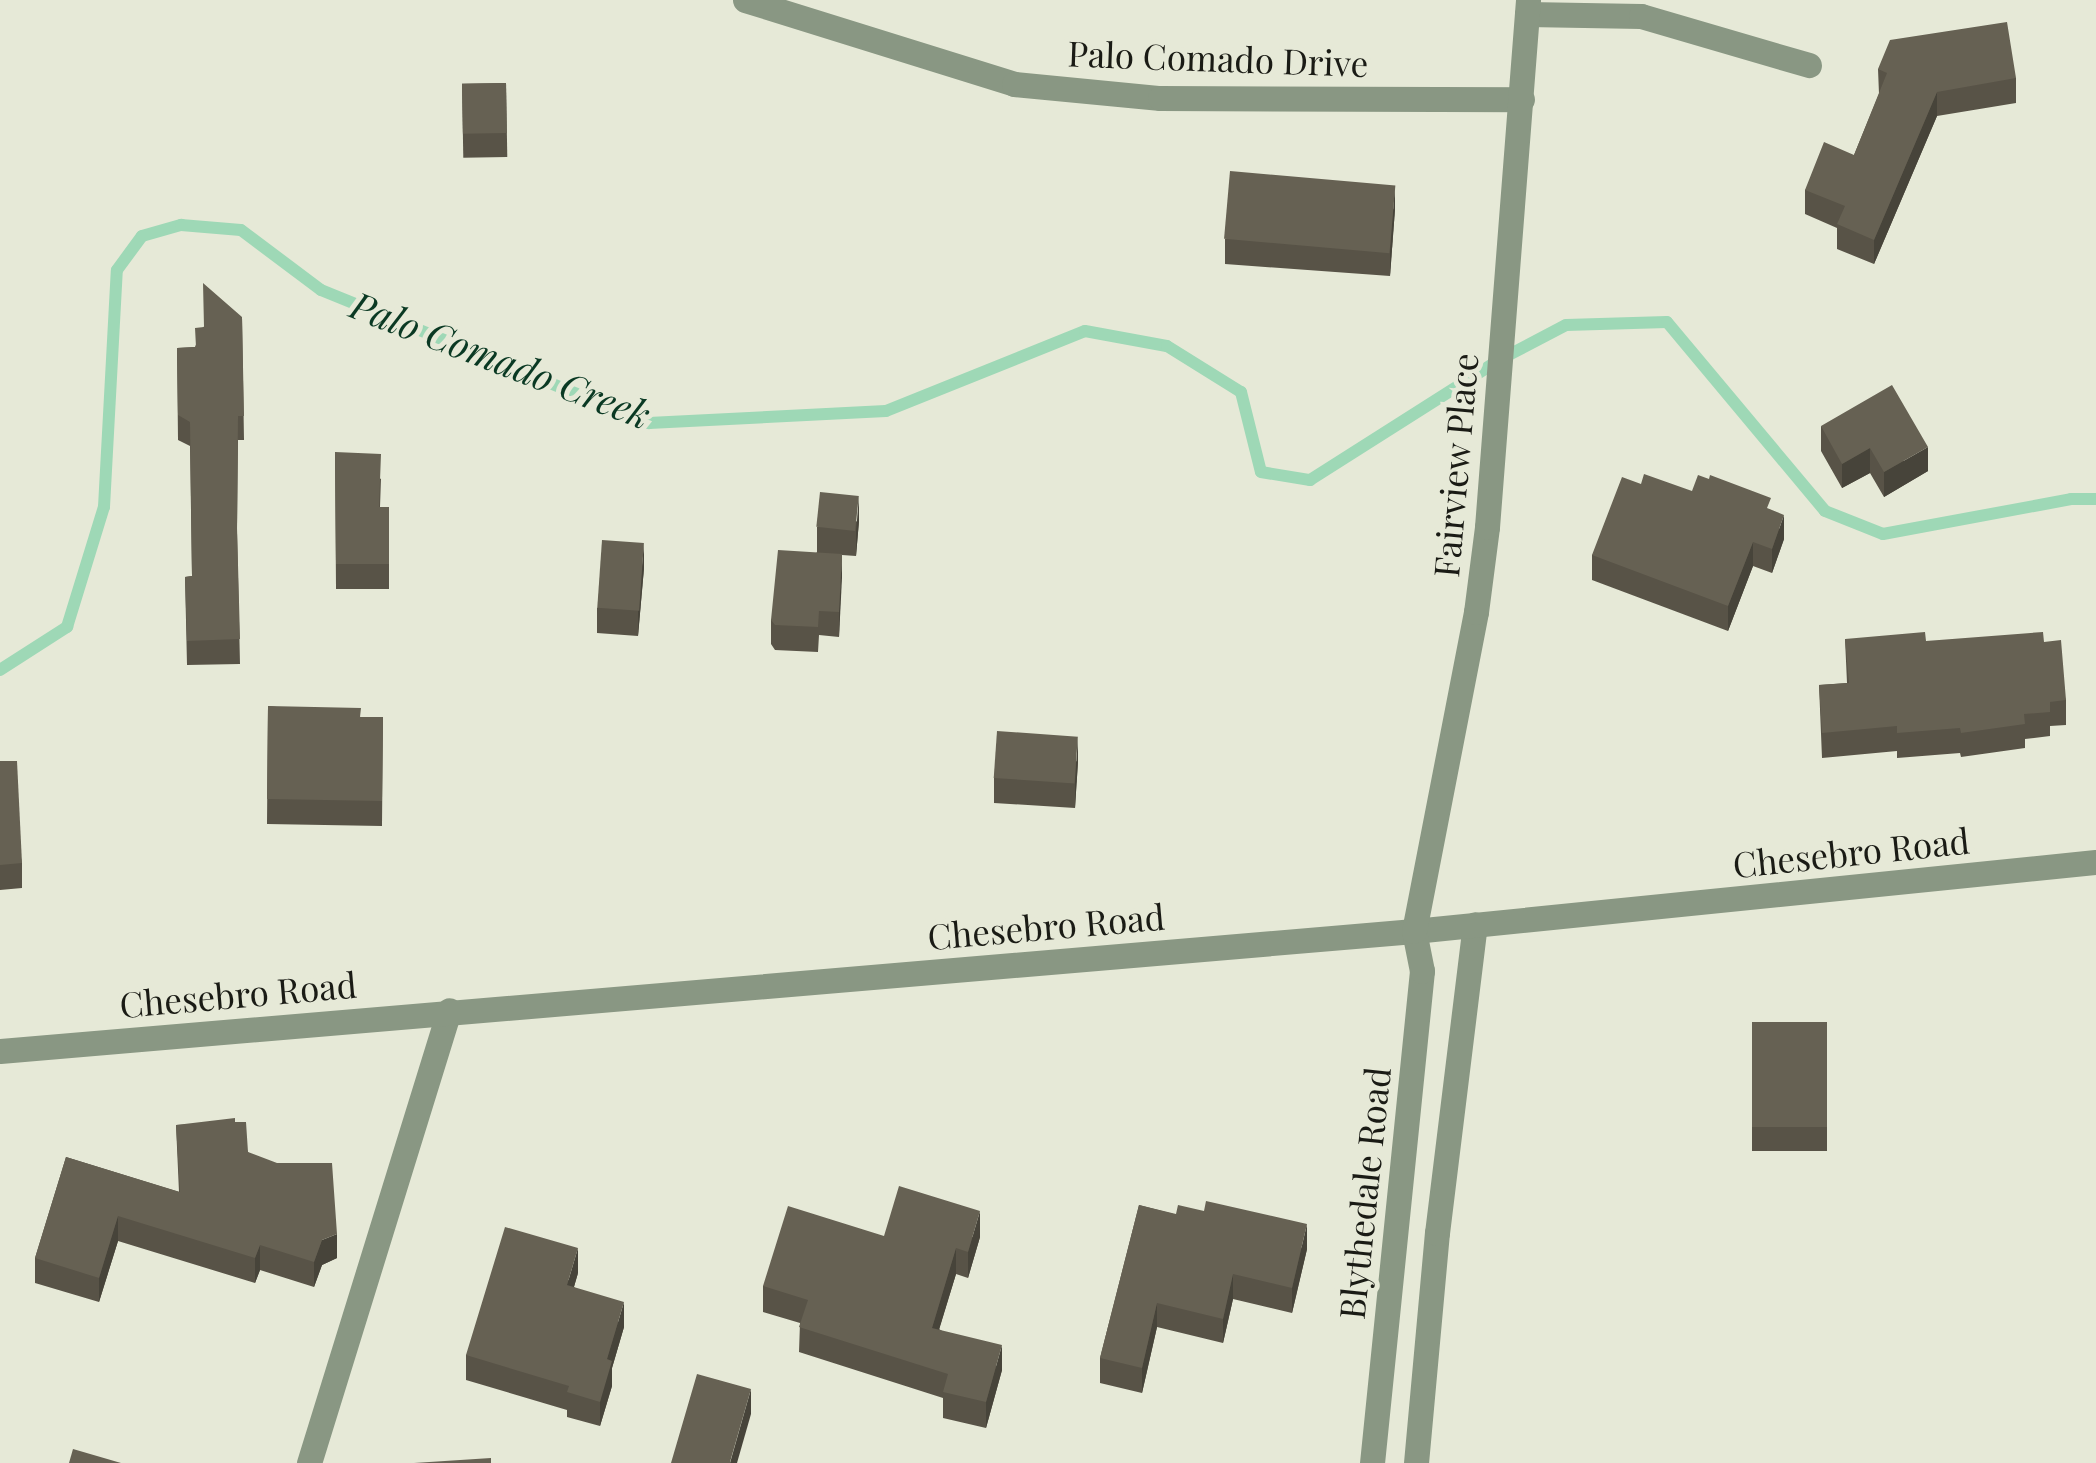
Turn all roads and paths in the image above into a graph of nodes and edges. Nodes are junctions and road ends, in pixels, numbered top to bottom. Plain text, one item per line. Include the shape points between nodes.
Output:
1 (745, 0) edge
2 (1528, 7) edge
3 (1808, 65) dead end
4 (1522, 99) junction
5 (2096, 862) edge
6 (1475, 924) junction
7 (1414, 931) junction
8 (449, 1010) junction
9 (0, 1050) edge
10 (309, 1463) edge
11 (1372, 1463) edge
12 (1416, 1463) edge

1 - 4 street, Palo Comado Drive via 1014,84 1160,98
2 - 3 street via 1641,16
2 - 4 street, Fairview Place
4 - 7 street, Fairview Place via 1476,612
5 - 6 street, Chesebro Road
6 - 7 street, Chesebro Road
6 - 12 street
7 - 8 street, Chesebro Road
7 - 11 street, Blythedale Road via 1422,972
8 - 9 street, Chesebro Road
8 - 10 street

